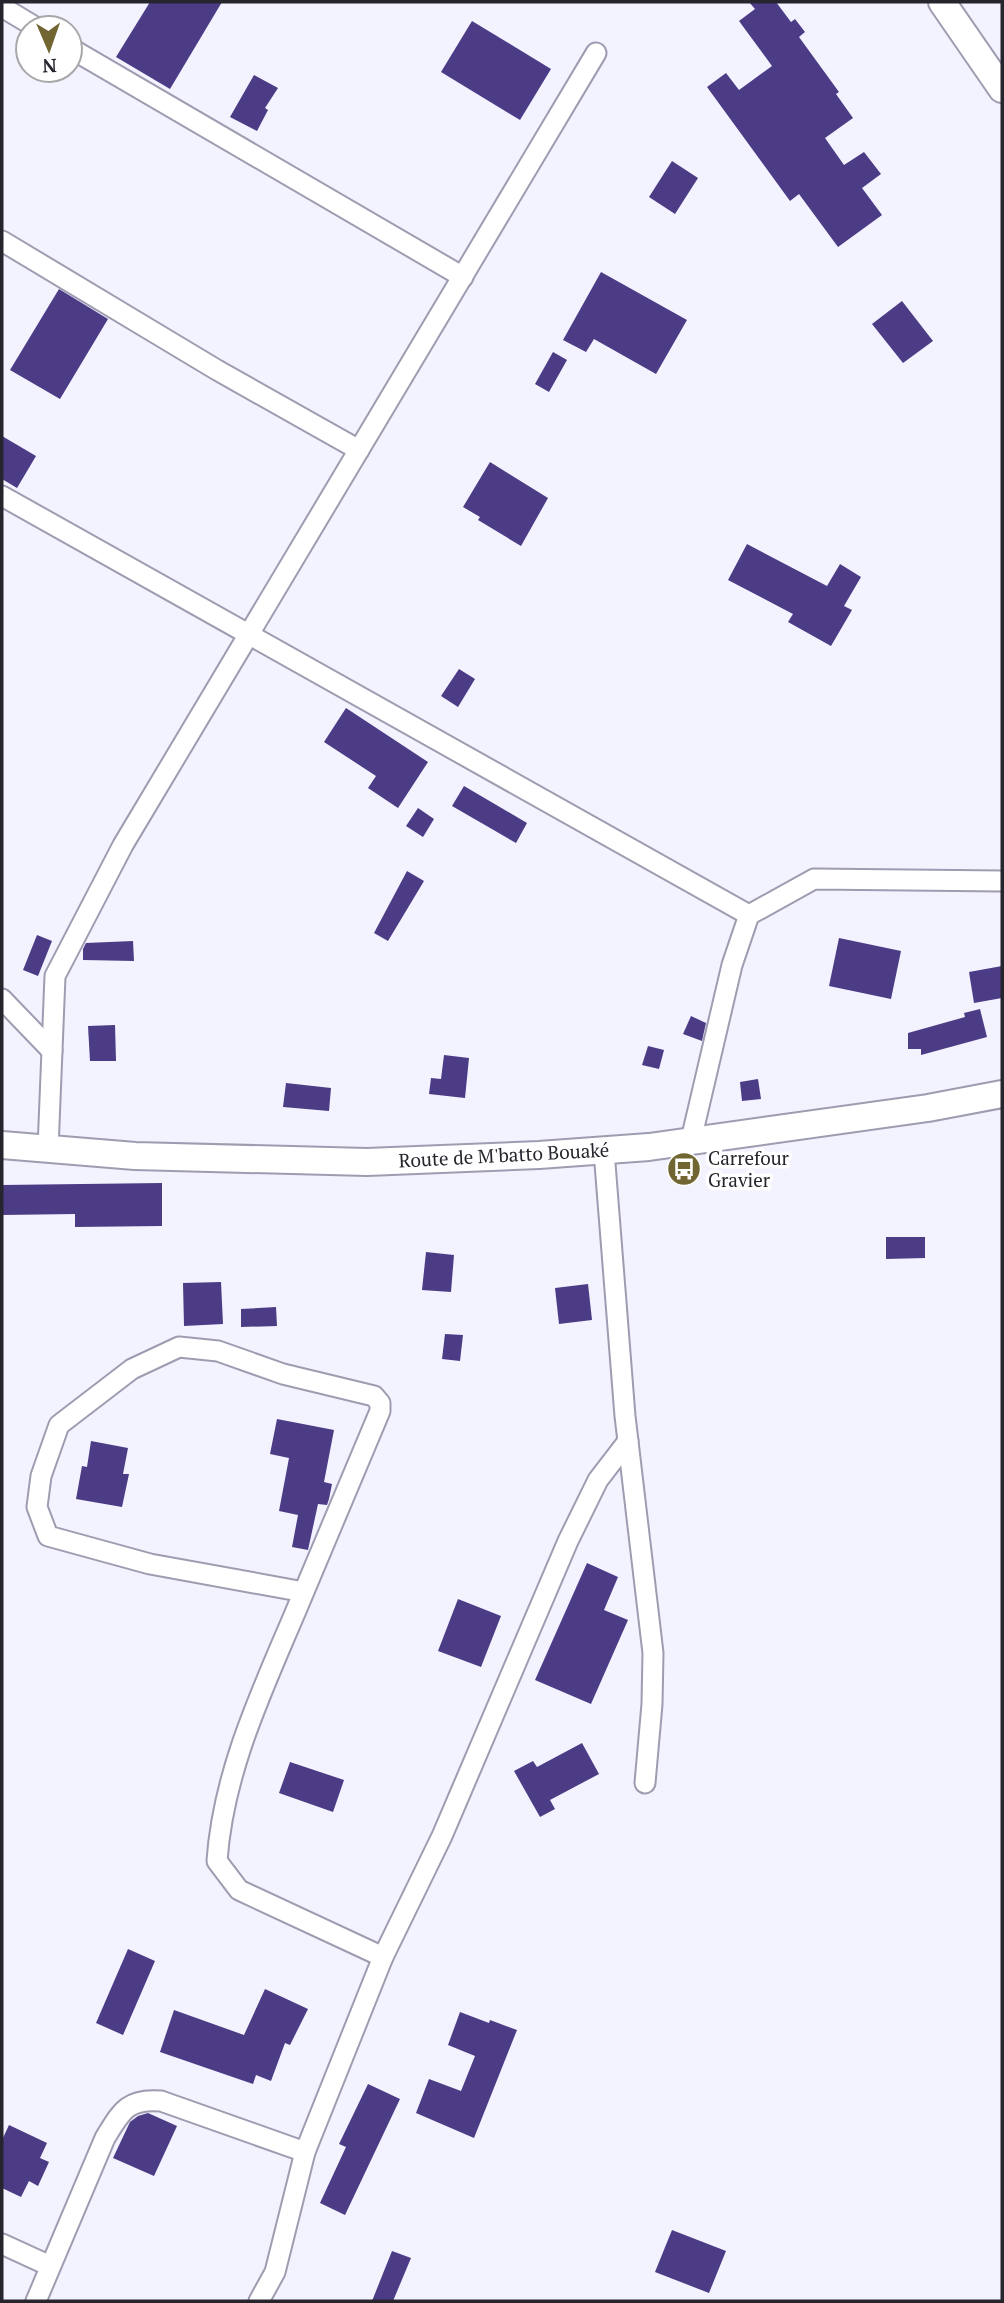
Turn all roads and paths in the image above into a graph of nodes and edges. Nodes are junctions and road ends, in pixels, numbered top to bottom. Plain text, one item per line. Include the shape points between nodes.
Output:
1 (942, 2) edge
2 (596, 53) dead end
3 (84, 56) edge
4 (1002, 89) edge
5 (2, 241) edge
6 (463, 277) junction
7 (359, 450) junction
8 (2, 496) edge
9 (248, 635) junction
10 (1002, 881) edge
11 (749, 915) junction
12 (2, 999) edge
13 (52, 1051) junction
14 (1002, 1094) edge
15 (691, 1140) junction
16 (2, 1145) edge
17 (48, 1149) junction
18 (604, 1151) junction
19 (628, 1441) junction
20 (304, 1592) junction
21 (645, 1783) dead end
22 (383, 1957) junction
23 (305, 2152) junction
24 (2, 2244) edge
25 (50, 2266) junction
26 (36, 2301) edge
27 (259, 2301) edge

1 - 4 street
2 - 6 street
3 - 6 street
5 - 7 street
6 - 7 street
7 - 9 street
8 - 9 street
9 - 11 street
9 - 13 street via 123,845 55,976
10 - 11 street via 814,879
11 - 15 street via 732,965
12 - 13 street
13 - 17 street
14 - 15 street, Route de M'batto Bouaké
15 - 18 street, Route de M'batto Bouaké
16 - 17 street, Route de M'batto Bouaké
17 - 18 street, Route de M'batto Bouaké via 367,1162
18 - 19 street
19 - 21 street via 653,1653
19 - 22 street via 598,1480 568,1541 442,1836
20 - 20 street via 150,1564 48,1536 37,1507 41,1476 59,1425 132,1369 179,1347 218,1351 283,1374 374,1396 380,1411
20 - 22 street via 248,1724 220,1825 217,1861 239,1890
22 - 23 street
23 - 25 street via 161,2101 145,2099 130,2104 105,2138
23 - 27 street via 275,2272
24 - 25 street
25 - 26 street

